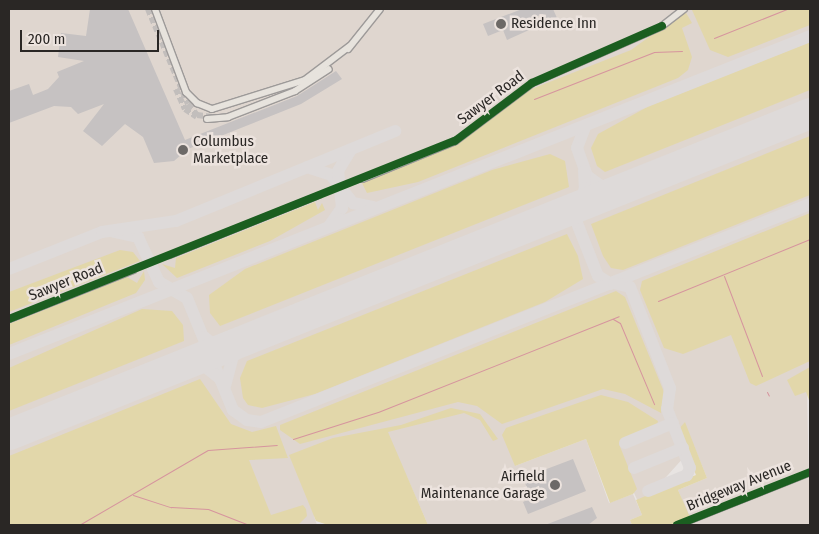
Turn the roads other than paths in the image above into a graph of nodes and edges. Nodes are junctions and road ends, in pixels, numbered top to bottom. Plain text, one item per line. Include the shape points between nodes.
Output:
1 (155, 9) edge
2 (380, 9) edge
3 (677, 9) edge
4 (684, 9) edge
5 (662, 26) junction
6 (350, 46) junction
7 (207, 118) tunnel mouth
8 (362, 178) tunnel mouth
9 (318, 195) tunnel mouth
10 (169, 255) tunnel mouth
11 (133, 270) tunnel mouth
12 (9, 319) edge
13 (810, 472) edge
14 (678, 525) edge

1 - 6 main road via 182,85 202,106 222,108 297,83
2 - 6 main road
3 - 5 main road
4 - 5 main road
5 - 8 street, Sawyer Road via 532,83 455,141
6 - 7 main road via 306,85 232,115
9 - 10 street
11 - 12 street, Sawyer Road
13 - 14 street, Bridgeway Avenue

